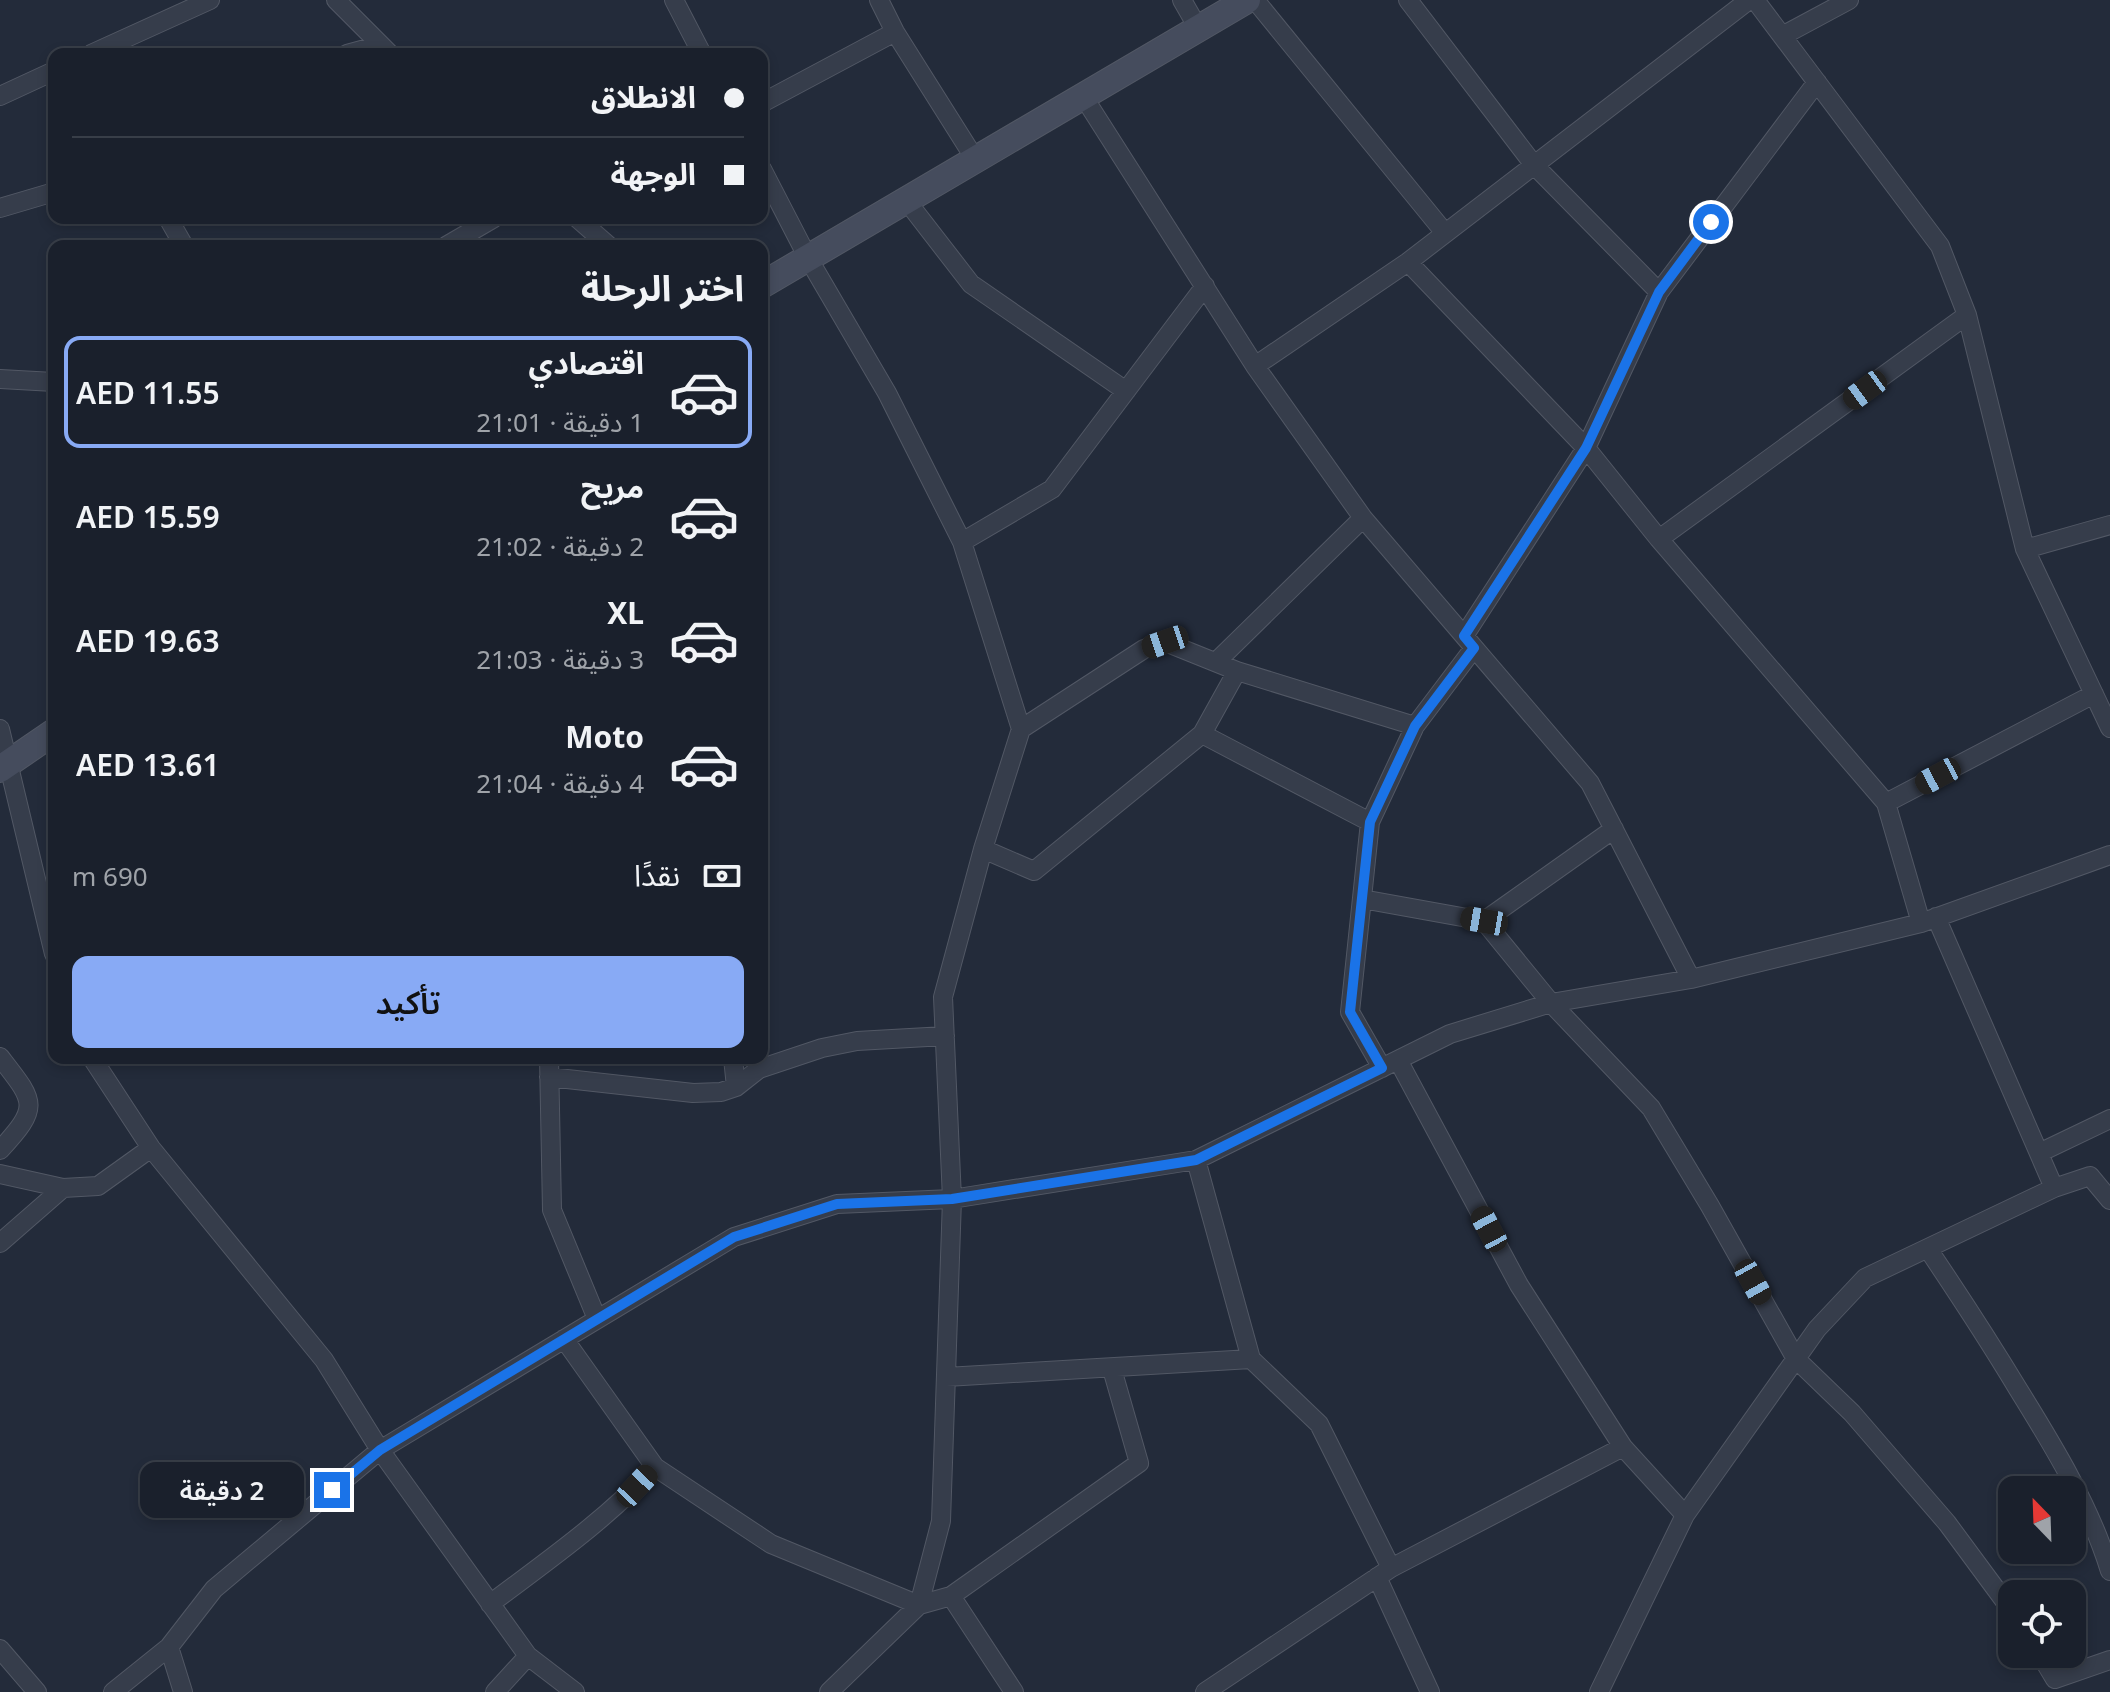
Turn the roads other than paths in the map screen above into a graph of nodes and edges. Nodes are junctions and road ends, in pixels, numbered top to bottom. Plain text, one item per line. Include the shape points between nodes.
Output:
1 (210, 0) edge
2 (336, 0) edge
3 (674, 0) edge
4 (879, 0) edge
5 (1182, 0) edge
6 (1247, 0) edge
7 (1255, 0) edge
8 (1408, 0) edge
9 (1749, 0) edge
10 (1755, 0) edge
11 (1849, 0) edge
12 (1198, 28) junction
13 (895, 32) junction
14 (1782, 36) junction
15 (104, 48) edge
16 (384, 48) edge
17 (699, 48) edge
18 (48, 74) edge
19 (1817, 82) junction
20 (0, 96) edge
21 (1083, 96) junction
22 (768, 100) edge
23 (975, 159) junction
24 (1534, 165) junction
25 (768, 181) edge
26 (48, 194) edge
27 (906, 200) junction
28 (0, 208) edge
29 (484, 224) edge
30 (584, 224) edge
31 (1445, 233) junction
32 (456, 240) edge
33 (602, 240) edge
34 (808, 258) junction
35 (1408, 262) junction
36 (768, 281) edge
37 (1205, 286) junction
38 (1659, 292) junction
39 (1967, 315) junction
40 (1255, 366) junction
41 (0, 379) edge
42 (48, 382) edge
43 (1126, 391) junction
44 (1586, 448) junction
45 (1363, 518) junction
46 (2110, 525) edge
47 (1659, 539) junction
48 (962, 542) junction
49 (2025, 549) junction
50 (1469, 642) junction
51 (1216, 662) junction
52 (1237, 671) junction
53 (2094, 694) junction
54 (1415, 726) junction
55 (2110, 728) edge
56 (0, 729) edge
57 (1021, 729) junction
58 (1202, 734) junction
59 (48, 736) edge
60 (4, 766) edge
61 (1886, 803) junction
62 (1370, 822) junction
63 (1614, 829) junction
64 (983, 849) junction
65 (2110, 855) edge
66 (1362, 899) junction
67 (1928, 920) junction
68 (1484, 921) junction
69 (48, 931) edge
70 (1691, 979) junction
71 (1551, 1003) junction
72 (945, 1036) junction
73 (0, 1057) edge
74 (96, 1064) edge
75 (734, 1064) edge
76 (1390, 1064) junction
77 (549, 1068) edge
78 (736, 1087) junction
79 (2110, 1119) edge
80 (151, 1148) junction
81 (0, 1150) edge
82 (2039, 1153) junction
83 (1196, 1160) junction
84 (0, 1174) edge
85 (63, 1188) junction
86 (2054, 1188) junction
87 (952, 1199) junction
88 (2110, 1200) edge
89 (0, 1243) edge
90 (1928, 1249) junction
91 (597, 1319) junction
92 (564, 1339) junction
93 (1251, 1359) junction
94 (1796, 1359) junction
95 (1112, 1369) junction
96 (946, 1377) junction
97 (1623, 1447) junction
98 (380, 1450) junction
99 (655, 1467) junction
100 (1685, 1515) junction
101 (2110, 1571) edge
102 (1384, 1572) junction
103 (1998, 1592) edge
104 (951, 1596) junction
105 (490, 1604) junction
106 (919, 1605) junction
107 (169, 1647) junction
108 (0, 1649) edge
109 (528, 1656) junction
110 (2110, 1660) edge
111 (2048, 1668) edge
112 (841, 1688) edge
113 (37, 1692) edge
114 (113, 1692) edge
115 (183, 1692) edge
116 (495, 1692) edge
117 (575, 1692) edge
118 (1014, 1692) edge
119 (1205, 1692) edge
120 (1430, 1692) edge
121 (1599, 1692) edge

1 - 15 street
2 - 16 street
3 - 17 street
4 - 13 street
5 - 12 street
6 - 12 main road
7 - 31 street
8 - 24 street
9 - 24 street
10 - 14 street
11 - 14 street
12 - 21 main road
13 - 22 street
13 - 23 street
14 - 19 street
18 - 20 street
19 - 38 street
19 - 39 street via 1940,246
21 - 23 main road
21 - 37 street
23 - 27 main road
24 - 31 street
24 - 38 street
25 - 34 street
26 - 28 street
27 - 34 main road
27 - 43 street via 971,284
29 - 32 street
30 - 33 street
31 - 35 street
34 - 36 main road
34 - 48 street via 887,393
35 - 40 street
35 - 44 street
37 - 40 street
37 - 43 street
38 - 44 street
39 - 47 street
39 - 49 street
40 - 45 street
41 - 42 street
43 - 48 street via 1052,489
44 - 47 street
44 - 50 street
45 - 50 street
45 - 51 street
46 - 49 street
47 - 61 street
48 - 57 street
49 - 53 street
50 - 54 street
50 - 63 street via 1590,783
51 - 52 street
51 - 57 street via 1165,642 1144,649
52 - 54 street
52 - 58 street
53 - 55 street
53 - 61 street
54 - 62 street
56 - 60 street
57 - 64 street
58 - 62 street
58 - 64 street via 1034,871
59 - 60 main road
60 - 69 street
61 - 67 street
62 - 66 street
63 - 68 street
63 - 70 street
64 - 72 street via 943,997
65 - 67 street
66 - 68 street
66 - 76 street via 1350,1012
67 - 70 street
67 - 82 street
68 - 71 street
70 - 71 street
71 - 76 street via 1450,1034
71 - 94 street via 1651,1108
72 - 78 street via 822,1048 759,1069
72 - 87 street
73 - 81 street via 28,1095 30,1110
74 - 80 street
75 - 78 street
76 - 83 street
76 - 97 street via 1519,1285
77 - 78 street via 693,1093
77 - 91 street via 552,1210
79 - 82 street
80 - 85 street via 98,1186
80 - 98 street via 324,1360
82 - 86 street
83 - 87 street
83 - 93 street
84 - 85 street
85 - 89 street
86 - 88 street via 2090,1176
86 - 90 street
87 - 91 street via 837,1204 734,1237
87 - 96 street
90 - 94 street via 1865,1278
90 - 101 street via 2045,1433 2098,1532
91 - 92 street
92 - 98 street
92 - 99 street
93 - 95 street
93 - 102 street via 1319,1424
94 - 100 street
94 - 103 street via 1852,1413 1947,1523
95 - 96 street
95 - 104 street via 1139,1463
96 - 106 street via 941,1521
97 - 100 street
97 - 102 street
98 - 105 street
98 - 107 street via 214,1589
99 - 105 street via 580,1536
99 - 106 street via 771,1544
100 - 121 street
102 - 119 street
102 - 120 street
104 - 106 street
104 - 118 street
105 - 109 street
106 - 112 street
107 - 114 street
107 - 115 street
108 - 113 street
109 - 116 street
109 - 117 street
110 - 111 street via 2055,1679

